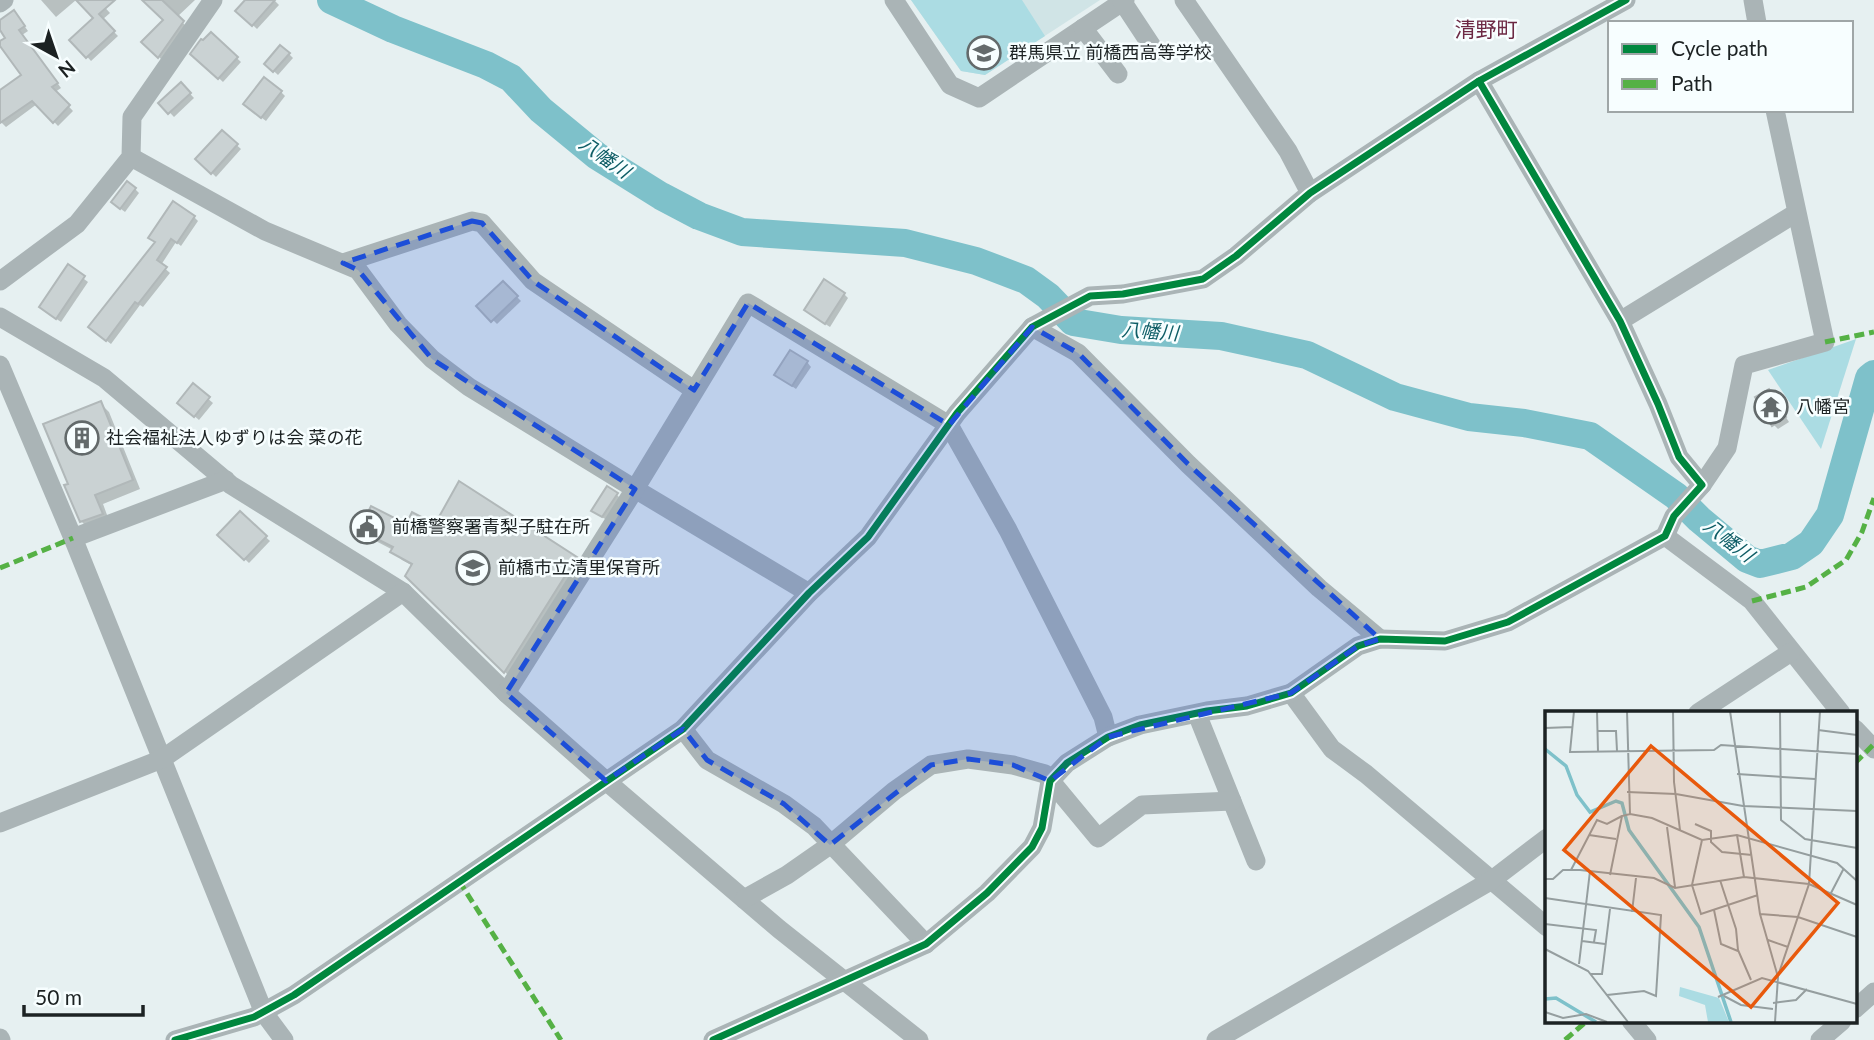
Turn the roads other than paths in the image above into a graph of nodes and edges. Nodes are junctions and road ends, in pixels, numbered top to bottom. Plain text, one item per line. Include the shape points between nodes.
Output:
1 (4, 0) edge
2 (213, 0) edge
3 (894, 0) edge
4 (1184, 0) edge
5 (1753, 0) edge
6 (1123, 1) edge
7 (1617, 2) edge
8 (0, 3) edge
9 (1757, 21) edge
10 (1083, 28) junction
11 (1155, 51) dead end
12 (1118, 74) dead end
13 (1479, 81) junction
14 (1775, 112) edge
15 (131, 157) junction
16 (1310, 193) junction
17 (1796, 214) junction
18 (343, 263) junction
19 (0, 281) edge
20 (0, 317) edge
21 (1620, 321) junction
22 (1031, 327) junction
23 (0, 365) edge
24 (694, 390) junction
25 (949, 425) junction
26 (226, 480) junction
27 (635, 489) junction
28 (1698, 490) junction
29 (1664, 536) junction
30 (74, 538) junction
31 (403, 592) junction
32 (809, 593) junction
33 (1380, 639) junction
34 (1791, 652) junction
35 (1291, 693) junction
36 (506, 694) junction
37 (1701, 711) edge
38 (1839, 711) edge
39 (1197, 714) junction
40 (683, 729) junction
41 (1856, 730) edge
42 (1108, 737) junction
43 (1874, 749) edge
44 (162, 759) junction
45 (607, 781) junction
46 (1050, 781) junction
47 (1232, 802) junction
48 (0, 822) edge
49 (1545, 840) edge
50 (830, 845) junction
51 (1256, 861) dead end
52 (1492, 880) junction
53 (744, 899) junction
54 (1545, 926) edge
55 (926, 944) junction
56 (845, 981) junction
57 (1874, 992) edge
58 (1856, 1008) edge
59 (264, 1013) junction
60 (1633, 1023) edge
61 (1840, 1023) edge
62 (175, 1040) edge
63 (285, 1040) edge
64 (713, 1040) edge
65 (919, 1040) edge
66 (1216, 1040) edge
67 (1647, 1040) edge
68 (1820, 1040) edge

1 - 8 street
2 - 15 street via 132,117
3 - 10 street via 950,85 979,98
4 - 16 street via 1288,152
5 - 9 street
6 - 10 street
6 - 11 street
7 - 13 street
10 - 12 street
13 - 16 street
13 - 21 street
14 - 17 street
15 - 18 street via 265,231
15 - 19 street via 77,224
16 - 22 street via 1203,279 1090,296
17 - 21 street
17 - 28 street via 1825,342 1744,365 1727,448
18 - 24 street via 472,221 482,223 533,281
18 - 27 street via 358,270 398,324 432,359 469,387
20 - 26 street via 104,378
21 - 28 street
22 - 25 street
22 - 33 street via 1078,353 1188,464
23 - 30 street
24 - 25 street via 748,303
24 - 27 street
25 - 32 street via 868,537
25 - 42 street via 1014,542 1103,717
26 - 30 street
26 - 31 street
27 - 32 street
27 - 36 street
28 - 29 street
29 - 33 street via 1508,622 1445,641
29 - 34 street via 1752,601
30 - 44 street
31 - 36 street
31 - 44 street
32 - 40 street
33 - 35 street via 1358,646
34 - 37 street
34 - 38 street
35 - 39 street
35 - 52 street via 1332,749
36 - 45 street
39 - 42 street via 1140,725
39 - 47 street
40 - 45 street
40 - 50 street via 707,760 784,804 814,826
41 - 43 street
42 - 46 street via 1067,763
44 - 48 street
44 - 59 street
45 - 53 street
45 - 59 street
46 - 47 street via 1098,838 1142,805
46 - 50 street via 1045,774 968,759 931,765
46 - 55 street via 1042,828 1032,847
47 - 51 street
49 - 52 street
50 - 53 street
50 - 55 street
52 - 54 street
52 - 66 street
53 - 56 street
55 - 56 street
56 - 64 street
56 - 65 street
57 - 58 street
59 - 62 street
59 - 63 street
60 - 67 street
61 - 68 street

